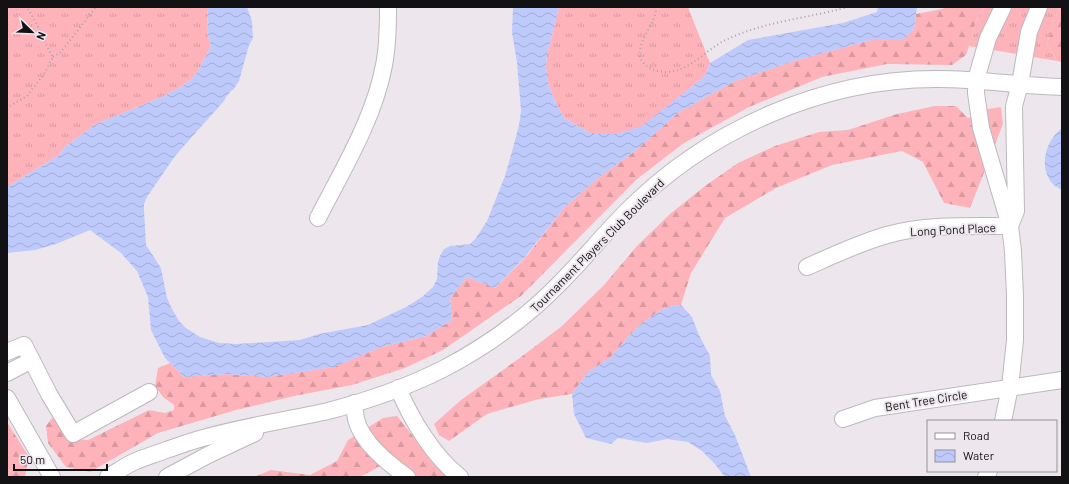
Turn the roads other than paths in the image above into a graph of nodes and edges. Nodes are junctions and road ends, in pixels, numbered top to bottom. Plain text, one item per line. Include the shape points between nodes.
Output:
1 (388, 7) edge
2 (1003, 7) edge
3 (1039, 7) edge
4 (976, 80) junction
5 (1020, 84) junction
6 (1062, 87) edge
7 (318, 218) dead end
8 (1010, 226) junction
9 (807, 267) dead end
10 (7, 352) edge
11 (32, 360) junction
12 (7, 373) edge
13 (1062, 380) edge
14 (1010, 387) junction
15 (398, 388) junction
16 (149, 392) dead end
17 (7, 398) edge
18 (354, 403) junction
19 (843, 419) dead end
20 (1003, 420) edge
21 (278, 422) junction
22 (52, 477) edge
23 (108, 477) edge
24 (167, 477) edge
25 (407, 477) edge
26 (460, 477) edge

1 - 7 street via 384,64 376,95 365,125
2 - 4 street via 988,38
3 - 5 street via 1029,32
4 - 5 street, Tournament Players Club Boulevard
4 - 8 street via 982,128
4 - 15 street, Tournament Players Club Boulevard via 909,80 840,91 773,113 735,131 675,168 653,186 555,288 502,334 442,370
5 - 6 street, Tournament Players Club Boulevard
5 - 8 street via 1014,106 1016,211
8 - 9 street, Long Pond Place via 942,226 888,234 852,246
8 - 14 street via 1015,296
10 - 11 street via 24,344
11 - 12 street
11 - 16 street via 73,434
13 - 14 street, Bent Tree Circle
14 - 19 street, Bent Tree Circle via 875,408
14 - 20 street
15 - 18 street, Tournament Players Club Boulevard
15 - 26 street via 415,424 445,464
17 - 22 street
18 - 21 street, Tournament Players Club Boulevard
18 - 25 street via 356,419 364,435 375,449
21 - 23 street, Tournament Players Club Boulevard via 206,437 135,461
21 - 24 street, Tournament Players Club Boulevard

